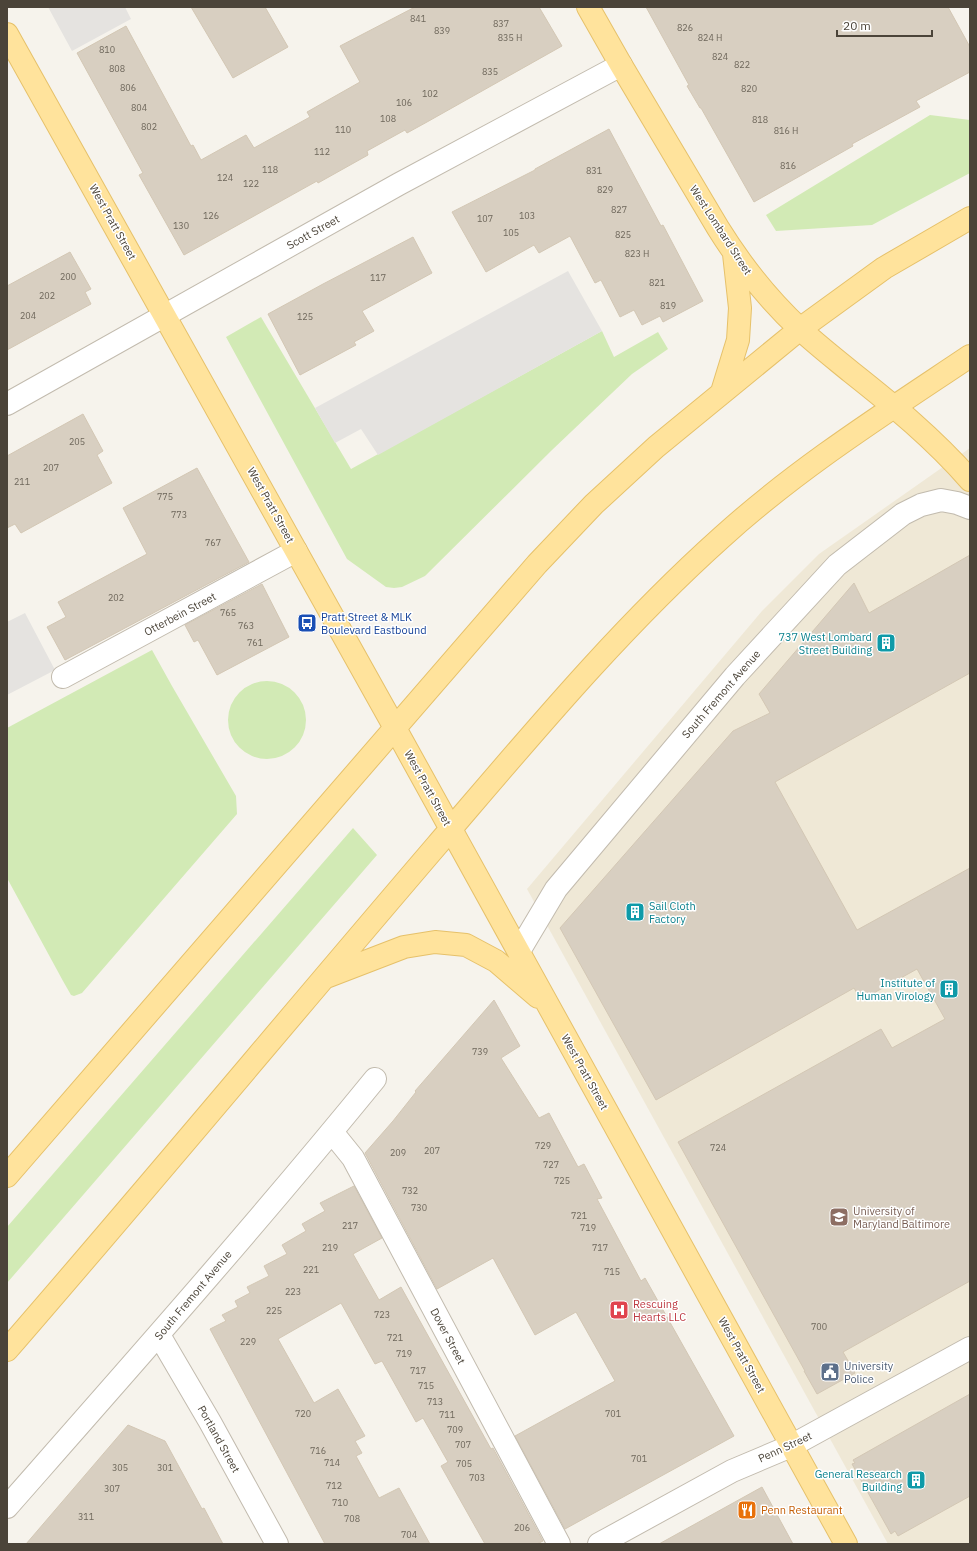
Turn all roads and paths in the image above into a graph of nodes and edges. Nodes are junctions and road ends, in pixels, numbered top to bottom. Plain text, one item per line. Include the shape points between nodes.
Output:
1 (588, 7) edge
2 (7, 34) edge
3 (621, 65) junction
4 (970, 218) edge
5 (734, 254) junction
6 (165, 316) junction
7 (800, 329) junction
8 (970, 356) edge
9 (722, 392) junction
10 (7, 404) edge
11 (894, 406) junction
12 (970, 480) edge
13 (970, 508) edge
14 (296, 551) junction
15 (63, 677) dead end
16 (395, 728) junction
17 (451, 829) junction
18 (519, 951) junction
19 (323, 978) junction
20 (549, 1005) junction
21 (375, 1079) dead end
22 (332, 1132) junction
23 (7, 1176) edge
24 (159, 1335) junction
25 (970, 1348) edge
26 (7, 1350) edge
27 (791, 1446) junction
28 (7, 1507) edge
29 (276, 1544) edge
30 (559, 1544) edge
31 (598, 1544) edge
32 (846, 1544) edge

1 - 3 main road, West Lombard Street
2 - 6 main road, West Pratt Street
3 - 5 main road, West Lombard Street
3 - 6 street, Scott Street via 399,184
4 - 7 main road via 884,268
5 - 7 main road, West Lombard Street via 753,279
5 - 9 main road via 740,308 738,340
6 - 10 street, Scott Street
6 - 14 main road, West Pratt Street
7 - 9 main road
7 - 11 main road, West Lombard Street
8 - 11 main road
9 - 16 main road via 656,447 594,504 536,564
11 - 12 main road, West Lombard Street via 943,450
11 - 17 main road via 798,474 722,536 607,650
13 - 18 street, South Fremont Avenue via 941,500 921,505 903,514 836,565 735,676 556,888
14 - 15 street, Otterbein Street
14 - 16 main road, West Pratt Street
16 - 17 main road, West Pratt Street
16 - 23 main road
17 - 18 main road, West Pratt Street
17 - 19 main road
18 - 20 main road, West Pratt Street
19 - 20 main road via 404,947 435,942 466,945 496,961
19 - 26 main road
20 - 27 main road, West Pratt Street
21 - 22 street, South Fremont Avenue
22 - 24 street, South Fremont Avenue
22 - 30 street, Dover Street via 353,1158
24 - 28 street, South Fremont Avenue
24 - 29 street, Portland Street via 210,1422
25 - 27 street, Penn Street
27 - 31 street, Penn Street via 732,1471
27 - 32 main road, West Pratt Street

